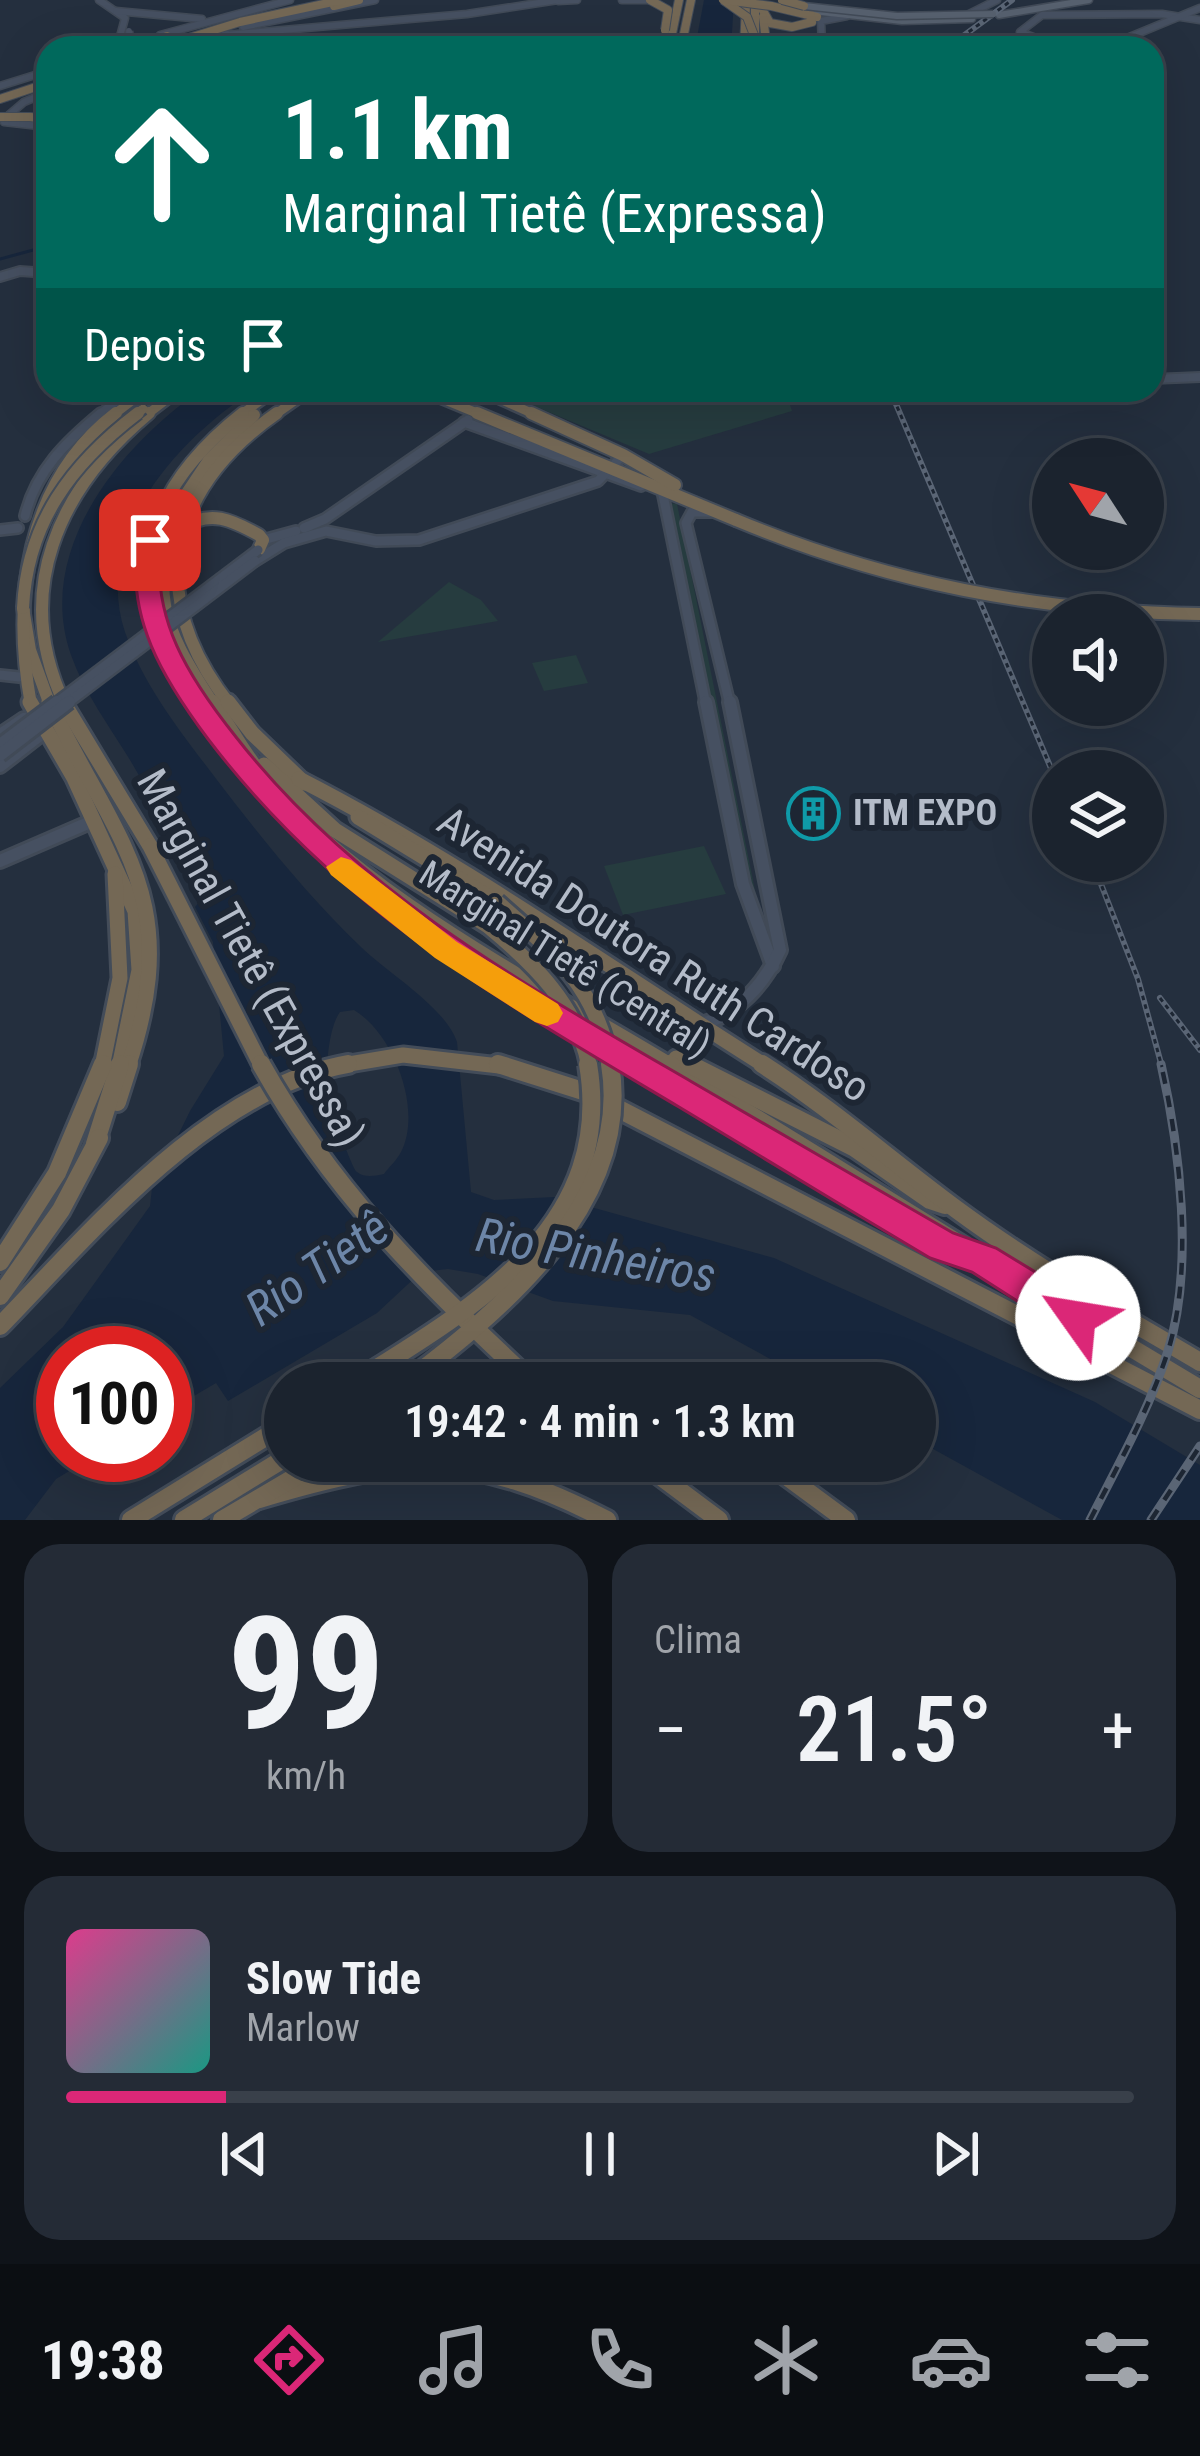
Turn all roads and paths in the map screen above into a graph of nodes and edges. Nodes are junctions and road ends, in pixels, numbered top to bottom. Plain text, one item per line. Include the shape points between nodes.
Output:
1 (99, 0) edge
2 (314, 0) edge
3 (329, 0) edge
4 (342, 0) edge
5 (359, 0) edge
6 (375, 0) edge
7 (577, 0) edge
8 (622, 0) edge
9 (650, 0) edge
10 (676, 0) edge
11 (722, 0) edge
12 (997, 0) edge
13 (1077, 0) edge
14 (1089, 0) edge
15 (558, 1) edge
16 (292, 2) edge
17 (765, 2) edge
18 (1160, 2) edge
19 (690, 3) edge
20 (820, 3) edge
21 (1060, 6) junction
22 (1200, 8) edge
23 (806, 10) junction
24 (311, 11) junction
25 (1038, 11) junction
26 (240, 12) joint
27 (1166, 12) junction
28 (120, 13) junction
29 (999, 14) junction
30 (1083, 14) junction
31 (852, 15) junction
32 (137, 17) junction
33 (930, 17) junction
34 (1181, 17) junction
35 (171, 18) junction
36 (212, 19) junction
37 (1200, 20) edge
38 (761, 22) junction
39 (821, 25) junction
40 (198, 26) junction
41 (244, 29) junction
42 (119, 36) edge
43 (129, 36) edge
44 (162, 36) edge
45 (167, 36) edge
46 (173, 36) edge
47 (189, 36) edge
48 (194, 36) edge
49 (211, 36) edge
50 (217, 36) edge
51 (222, 36) edge
52 (667, 36) edge
53 (674, 36) edge
54 (677, 36) edge
55 (751, 36) edge
56 (753, 36) edge
57 (759, 36) edge
58 (821, 36) edge
59 (1030, 36) edge
60 (1133, 36) edge
61 (0, 86) edge
62 (36, 86) edge
63 (36, 89) edge
64 (36, 94) edge
65 (0, 97) edge
66 (12, 114) junction
67 (0, 120) edge
68 (26, 120) junction
69 (36, 121) edge
70 (36, 272) edge
71 (0, 277) edge
72 (1200, 377) edge
73 (1164, 378) edge
74 (117, 402) edge
75 (132, 402) edge
76 (135, 402) edge
77 (152, 402) edge
78 (165, 402) edge
79 (258, 402) edge
80 (278, 402) edge
81 (280, 402) edge
82 (292, 402) edge
83 (449, 402) edge
84 (507, 402) edge
85 (458, 406) junction
86 (477, 414) junction
87 (464, 422) junction
88 (590, 441) junction
89 (623, 455) junction
90 (223, 456) junction
91 (194, 460) junction
92 (609, 472) junction
93 (664, 495) junction
94 (714, 512) junction
95 (735, 518) junction
96 (325, 519) junction
97 (21, 522) junction
98 (177, 523) junction
99 (58, 528) junction
100 (339, 529) junction
101 (0, 530) edge
102 (10, 549) dead end
103 (259, 550) junction
104 (703, 581) junction
105 (684, 582) junction
106 (1200, 610) edge
107 (167, 644) junction
108 (8, 646) dead end
109 (701, 666) junction
110 (721, 666) junction
111 (0, 674) edge
112 (19, 677) junction
113 (26, 700) junction
114 (20, 719) junction
115 (0, 735) edge
116 (30, 744) junction
117 (0, 745) edge
118 (55, 747) junction
119 (244, 752) junction
120 (0, 755) edge
121 (741, 760) junction
122 (720, 763) junction
123 (0, 766) edge
124 (299, 779) junction
125 (94, 820) junction
126 (0, 861) edge
127 (113, 863) junction
128 (772, 912) junction
129 (752, 917) junction
130 (508, 965) junction
131 (773, 966) junction
132 (731, 1011) junction
133 (698, 1024) junction
134 (723, 1039) junction
135 (95, 1144) junction
136 (956, 1209) junction
137 (983, 1259) junction
138 (0, 1262) edge
139 (0, 1296) edge
140 (0, 1326) edge
141 (385, 1362) edge
142 (435, 1362) edge
143 (514, 1362) edge
144 (1200, 1362) edge
145 (1200, 1389) edge
146 (1200, 1409) edge
147 (264, 1438) edge
148 (264, 1471) edge
149 (287, 1482) edge
150 (668, 1482) edge
151 (794, 1482) edge
152 (259, 1499) junction
153 (131, 1520) edge
154 (184, 1520) edge
155 (222, 1520) edge
156 (607, 1520) edge
157 (719, 1520) edge
158 (846, 1520) edge

1 - 28 main road
2 - 16 highway
3 - 47 highway
4 - 48 highway
5 - 24 highway
6 - 24 main road
7 - 15 main road
8 - 9 main road
9 - 52 highway, bridge via 668,10
10 - 53 highway
11 - 17 highway, bridge
11 - 56 highway, bridge via 745,14
12 - 33 main road, bridge via 976,13
13 - 25 main road
14 - 21 main road
15 - 41 main road
16 - 26 highway
16 - 40 highway
17 - 20 main road
17 - 23 highway
17 - 23 highway via 770,22 787,27 812,22
17 - 38 highway
17 - 55 highway via 745,22
18 - 27 main road
19 - 54 highway
20 - 31 main road
20 - 31 main road
21 - 25 main road
21 - 30 main road
22 - 34 main road
23 - 31 main road
23 - 33 main road, bridge
23 - 39 highway
24 - 41 main road
25 - 29 main road
25 - 30 main road
25 - 59 main road via 1020,32
26 - 36 main road
27 - 30 main road
27 - 34 main road
28 - 32 main road
28 - 32 main road
28 - 42 main road
29 - 31 main road, bridge
29 - 33 main road, bridge
31 - 39 main road
32 - 35 main road
32 - 43 main road, bridge
34 - 37 main road
34 - 60 main road
35 - 36 main road
35 - 40 main road
36 - 40 main road
38 - 39 highway
38 - 57 highway
39 - 58 main road
40 - 44 main road
40 - 45 highway
40 - 46 highway
41 - 49 main road
41 - 50 main road
41 - 51 main road
61 - 62 main road
63 - 65 highway
64 - 66 main road
66 - 67 main road
66 - 68 main road
67 - 68 highway, bridge
68 - 69 highway
70 - 71 main road
72 - 73 main road
74 - 97 main road via 40,477
75 - 97 highway via 72,451
76 - 99 highway via 91,446
77 - 135 highway, bridge via 76,466 48,506 23,572 38,683 127,839 151,921 146,1012
78 - 99 highway via 104,453
79 - 91 highway
80 - 98 highway via 236,430 200,471
81 - 90 highway
82 - 90 highway
83 - 85 highway
84 - 88 highway
85 - 86 highway
85 - 87 highway
86 - 87 main road
86 - 88 highway via 500,409
86 - 92 highway
87 - 92 main road
87 - 96 main road
88 - 89 highway
89 - 92 main road
89 - 95 highway
90 - 98 highway
91 - 98 highway via 170,509
91 - 107 highway via 170,491 145,570 148,609
92 - 93 main road
92 - 95 highway
92 - 100 main road via 410,542
93 - 94 main road
93 - 105 main road
94 - 95 main road
94 - 104 main road via 686,519
95 - 106 highway, bridge via 850,566 967,595 1092,612
96 - 100 main road
96 - 103 main road
97 - 101 main road
97 - 102 highway
98 - 103 highway via 213,515
98 - 107 highway via 160,566
98 - 124 highway via 174,587 186,639 262,747
99 - 143 highway, Marginal Tietê (Expressa), bridge via 39,611 55,682 150,846 260,1066 319,1159 384,1239
100 - 103 main road
103 - 117 main road, bridge
103 - 120 main road, bridge
104 - 105 main road
104 - 110 main road
105 - 109 main road
107 - 119 highway, Marginal Tietê (Central)
107 - 137 highway, Marginal Tietê (Expressa) via 191,701 267,796 419,931 943,1246
108 - 112 highway
109 - 110 main road
109 - 122 main road
110 - 121 main road
111 - 112 main road
112 - 113 highway
113 - 114 highway
113 - 118 highway
114 - 115 main road
114 - 116 main road via 39,732
116 - 118 highway
116 - 123 main road
118 - 125 highway
119 - 130 highway, Marginal Tietê (Central) via 334,848
119 - 141 highway, bridge via 335,830 538,964 578,1023 595,1089 587,1151 568,1200 530,1255
121 - 122 main road
121 - 128 main road
122 - 129 main road
124 - 133 highway, Avenida Doutora Ruth Cardoso via 474,874
124 - 142 highway, bridge via 496,902 560,954 599,1017 614,1087 605,1156 583,1209 528,1281
125 - 126 main road
125 - 127 highway
127 - 135 highway via 134,906 138,954 129,1030
127 - 138 highway via 124,963 105,1064 76,1138
128 - 129 main road
128 - 131 main road via 780,950
129 - 131 main road
130 - 136 highway
130 - 137 highway, Marginal Tietê (Central)
131 - 132 main road
132 - 133 main road
132 - 134 main road via 721,1024
133 - 134 highway, Avenida Doutora Ruth Cardoso
134 - 136 highway, Avenida Doutora Ruth Cardoso via 814,1097
135 - 139 highway via 61,1210
136 - 144 highway, Avenida Doutora Ruth Cardoso
137 - 145 highway, Marginal Tietê (Expressa)
140 - 146 highway via 163,1161 229,1111 297,1078 363,1060 447,1054 586,1092
147 - 153 highway
148 - 154 highway
149 - 152 highway
150 - 157 highway
151 - 158 highway
152 - 155 highway
152 - 156 highway via 378,1467 455,1462 521,1477

